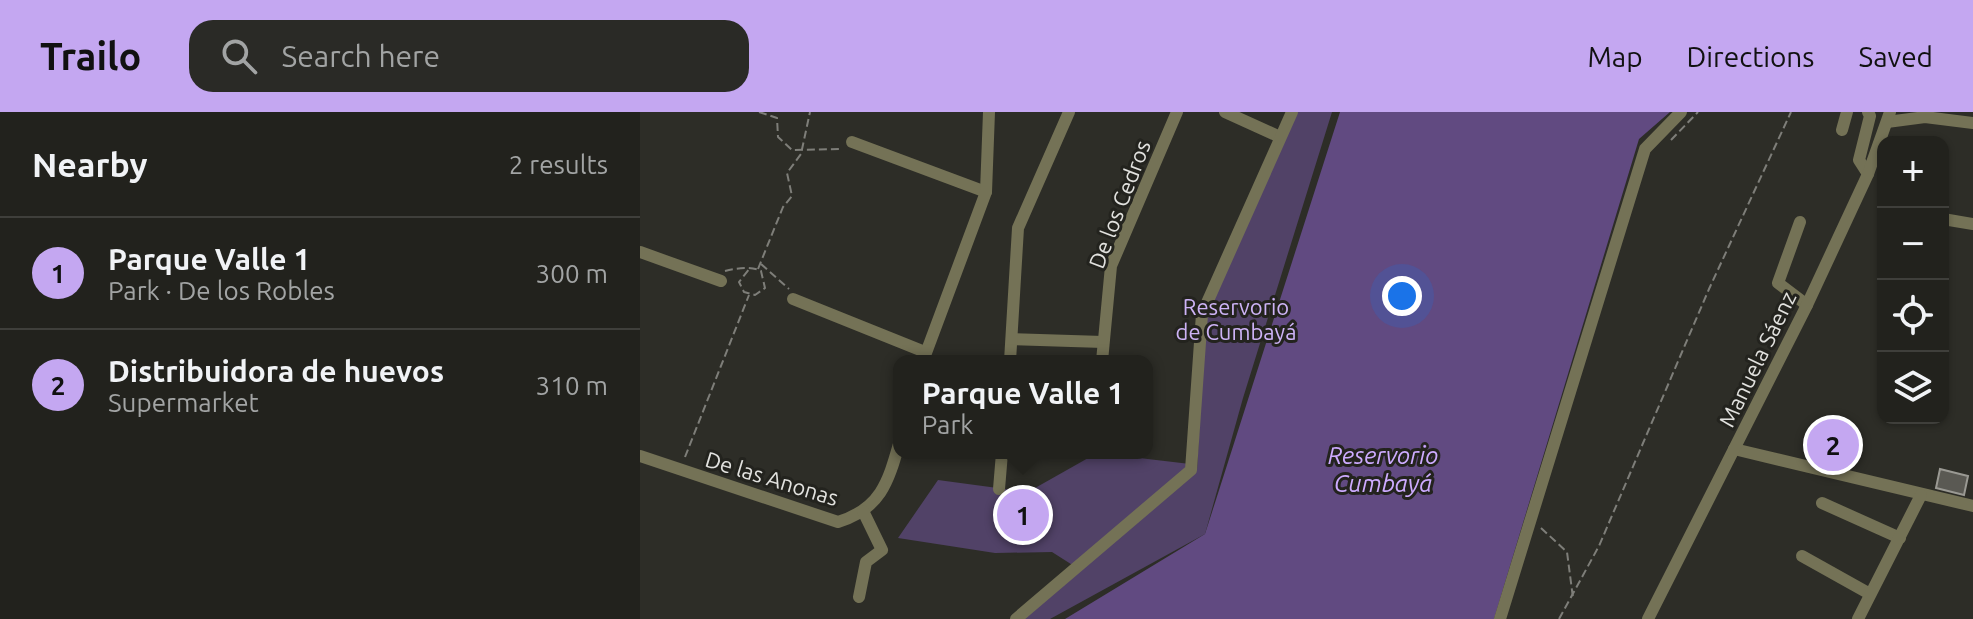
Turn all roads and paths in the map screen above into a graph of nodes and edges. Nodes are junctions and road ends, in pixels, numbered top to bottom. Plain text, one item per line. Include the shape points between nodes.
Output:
1 (759, 112) edge
2 (810, 112) edge
3 (989, 112) edge
4 (1069, 112) edge
5 (1177, 112) edge
6 (1225, 112) edge
7 (1292, 112) edge
8 (1681, 112) edge
9 (1791, 112) edge
10 (1847, 112) edge
11 (1868, 112) edge
12 (1888, 117) edge
13 (1973, 123) edge
14 (1842, 130) dead end
15 (1280, 137) junction
16 (852, 142) joint
17 (801, 151) junction
18 (1868, 174) junction
19 (986, 192) junction
20 (1949, 220) edge
21 (1800, 222) dead end
22 (1973, 224) edge
23 (640, 252) edge
24 (760, 263) junction
25 (750, 268) junction
26 (758, 269) junction
27 (716, 279) joint
28 (749, 295) junction
29 (793, 299) joint
30 (1807, 305) junction
31 (1012, 339) junction
32 (1103, 342) junction
33 (919, 355) edge
34 (925, 355) edge
35 (1011, 355) edge
36 (1102, 355) edge
37 (1734, 449) junction
38 (640, 456) edge
39 (894, 459) edge
40 (1002, 459) edge
41 (680, 470) junction
42 (999, 489) dead end
43 (1921, 495) junction
44 (1822, 503) dead end
45 (1973, 506) edge
46 (863, 511) junction
47 (1536, 525) dead end
48 (1900, 538) junction
49 (1802, 556) dead end
50 (1870, 594) junction
51 (859, 597) dead end
52 (1573, 598) junction
53 (1016, 619) edge
54 (1500, 619) edge
55 (1559, 619) edge
56 (1648, 619) edge
57 (1858, 619) edge

1 - 17 path via 777,118 778,137
2 - 17 path
3 - 19 street
4 - 31 street via 1018,228
5 - 32 street, De los Cedros via 1111,266
6 - 15 street
7 - 15 street
8 - 54 street via 1645,149
9 - 52 path
10 - 14 street
11 - 18 street via 1859,160
12 - 13 street
12 - 18 street, Manuela Sáenz
15 - 53 street via 1202,314 1191,470
16 - 17 path via 836,151
16 - 19 street
17 - 24 path via 787,173 792,196
18 - 30 street, Manuela Sáenz
19 - 34 street
20 - 22 street
21 - 30 street via 1778,283
23 - 27 street
24 - 26 path
24 - 29 path via 785,282
25 - 26 path
25 - 27 path via 727,270
25 - 28 path via 739,282
26 - 28 path via 765,276 765,288
28 - 41 path
29 - 33 street
30 - 37 street, Manuela Sáenz
31 - 32 street
31 - 35 street
32 - 36 street, De los Cedros
37 - 43 street
37 - 56 street, Manuela Sáenz
38 - 41 street, De las Anonas
39 - 46 street, De las Anonas via 882,492
40 - 42 street
41 - 46 street, De las Anonas via 818,518 838,522
43 - 45 street
43 - 48 street
44 - 48 street
46 - 51 street via 882,550 865,564
47 - 52 path via 1567,552
48 - 50 street
49 - 50 street
50 - 57 street
52 - 55 path

